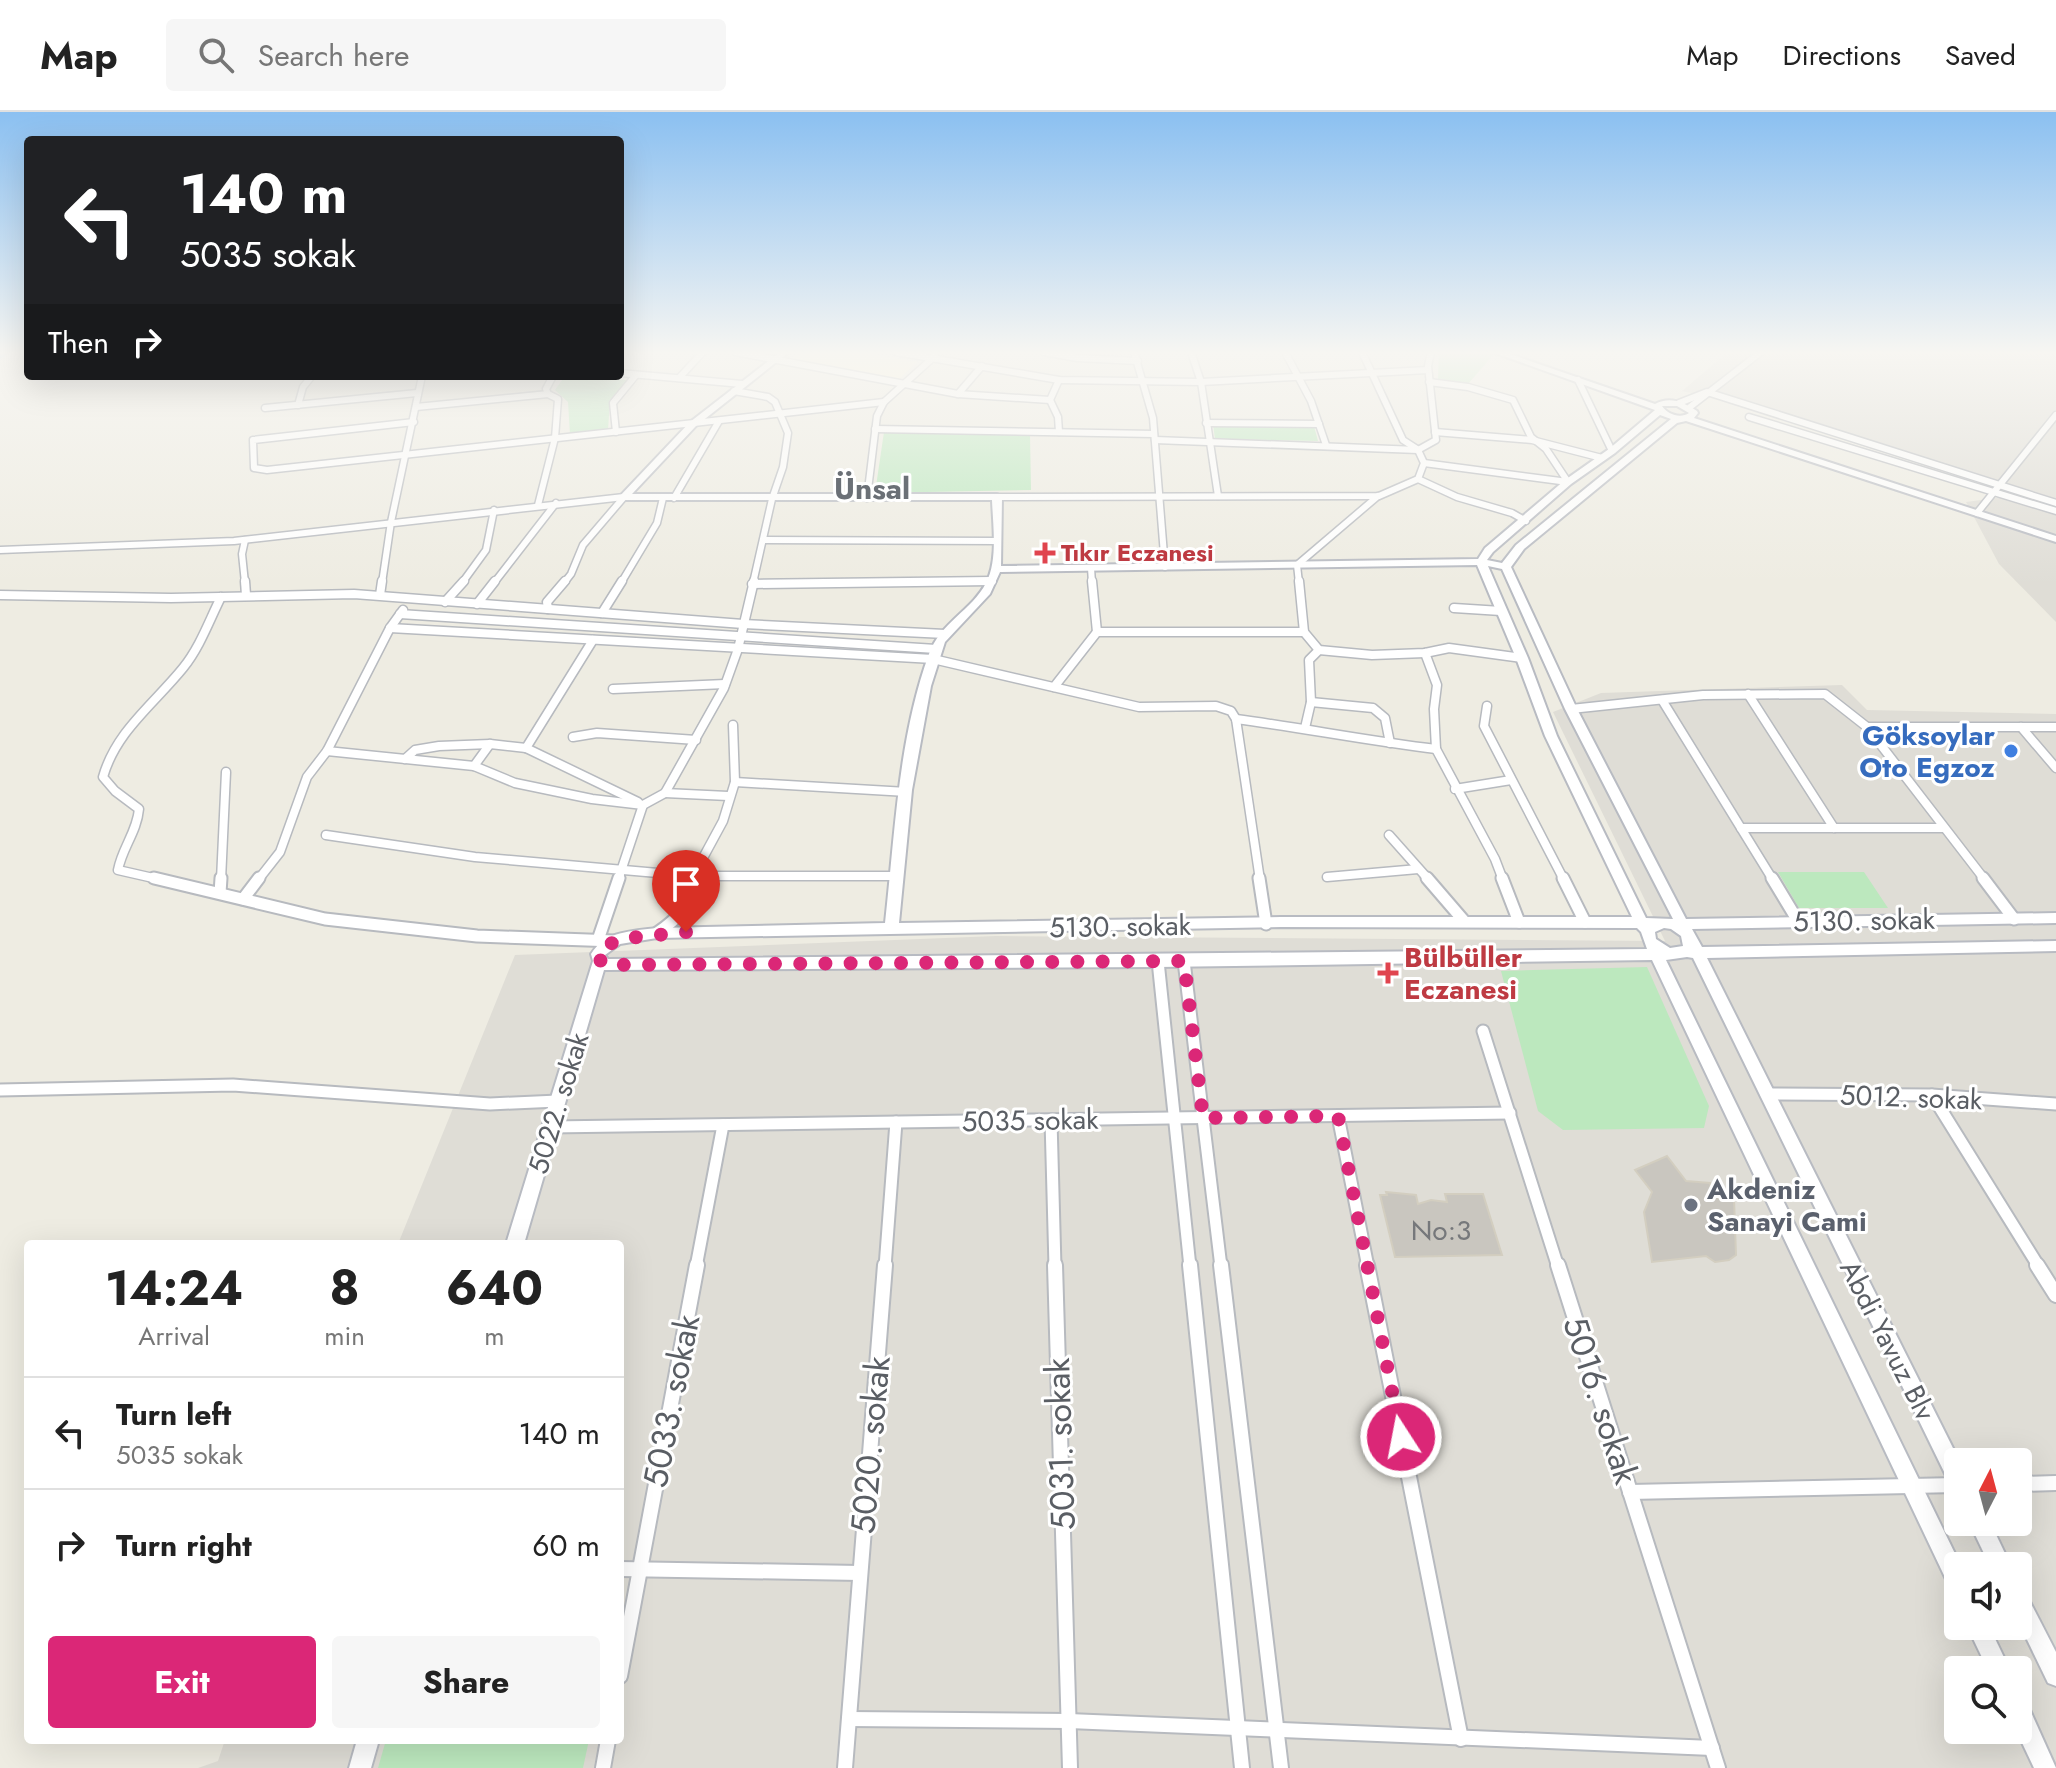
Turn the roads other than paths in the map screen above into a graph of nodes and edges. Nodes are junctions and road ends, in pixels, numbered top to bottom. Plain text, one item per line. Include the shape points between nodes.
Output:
1 (349, 429) edge
2 (412, 429) edge
3 (556, 429) edge
4 (642, 429) edge
5 (688, 429) edge
6 (714, 429) edge
7 (786, 429) edge
8 (875, 429) edge
9 (892, 429) edge
10 (1154, 429) edge
11 (1207, 429) edge
12 (1321, 429) edge
13 (1398, 429) edge
14 (1527, 429) edge
15 (1597, 429) edge
16 (1636, 429) edge
17 (1667, 429) edge
18 (1736, 429) edge
19 (1792, 429) edge
20 (1820, 429) edge
21 (2044, 429) edge
22 (616, 432) joint
23 (1059, 432) joint
24 (1435, 432) joint
25 (1155, 437) junction
26 (555, 438) junction
27 (1537, 442) junction
28 (1209, 443) junction
29 (1326, 445) junction
30 (1418, 450) junction
31 (404, 454) junction
32 (1607, 455) junction
33 (1424, 463) junction
34 (1418, 479) junction
35 (1568, 482) junction
36 (1997, 488) junction
37 (1218, 496) junction
38 (1379, 496) junction
39 (624, 497) junction
40 (997, 497) junction
41 (1160, 497) junction
42 (669, 498) junction
43 (867, 498) junction
44 (772, 499) junction
45 (556, 503) junction
46 (2056, 503) edge
47 (538, 505) junction
48 (494, 510) junction
49 (1980, 510) junction
50 (2056, 511) edge
51 (1526, 521) junction
52 (391, 522) junction
53 (2056, 530) edge
54 (2056, 539) edge
55 (245, 540) junction
56 (764, 540) junction
57 (997, 541) junction
58 (0, 550) edge
59 (1481, 562) junction
60 (1297, 565) junction
61 (1165, 567) junction
62 (1506, 567) junction
63 (1091, 568) junction
64 (993, 575) junction
65 (752, 584) junction
66 (0, 595) edge
67 (246, 595) junction
68 (380, 595) junction
69 (221, 597) junction
70 (413, 599) junction
71 (445, 602) junction
72 (477, 604) junction
73 (1454, 608) dead end
74 (548, 609) junction
75 (1501, 611) junction
76 (602, 613) junction
77 (400, 614) junction
78 (743, 624) junction
79 (390, 628) junction
80 (1097, 632) junction
81 (1304, 632) junction
82 (945, 634) junction
83 (741, 635) junction
84 (593, 640) junction
85 (738, 648) junction
86 (1319, 650) junction
87 (1425, 653) junction
88 (934, 654) junction
89 (1522, 658) junction
90 (725, 684) junction
91 (1054, 687) junction
92 (613, 689) dead end
93 (1748, 694) junction
94 (1662, 700) junction
95 (1311, 702) junction
96 (1487, 706) dead end
97 (1571, 709) junction
98 (1236, 719) junction
99 (733, 725) dead end
100 (1867, 727) junction
101 (2021, 727) junction
102 (2056, 727) edge
103 (1305, 728) junction
104 (573, 737) dead end
105 (696, 740) junction
106 (1390, 743) junction
107 (490, 744) junction
108 (526, 748) junction
109 (1436, 749) junction
110 (327, 751) junction
111 (405, 759) junction
112 (474, 766) junction
113 (2056, 768) edge
114 (226, 772) dead end
115 (1511, 780) junction
116 (735, 782) junction
117 (1455, 789) junction
118 (907, 792) junction
119 (665, 793) junction
120 (728, 796) junction
121 (643, 805) junction
122 (1741, 828) junction
123 (1834, 828) junction
124 (1944, 828) junction
125 (326, 835) dead end
126 (1389, 835) dead end
127 (1418, 869) junction
128 (621, 870) junction
129 (692, 876) junction
130 (897, 876) junction
131 (1327, 877) dead end
132 (220, 893) junction
133 (243, 899) junction
134 (2056, 918) edge
135 (2014, 919) junction
136 (1464, 921) junction
137 (1798, 921) junction
138 (1519, 922) junction
139 (1585, 922) junction
140 (1266, 924) junction
141 (891, 929) junction
142 (657, 933) junction
143 (1670, 938) junction
144 (598, 940) junction
145 (615, 941) junction
146 (2056, 946) edge
147 (600, 961) junction
148 (1158, 961) junction
149 (1184, 961) junction
150 (1483, 1031) dead end
151 (0, 1090) edge
152 (1766, 1094) junction
153 (1932, 1095) junction
154 (558, 1101) junction
155 (2056, 1104) edge
156 (1510, 1113) junction
157 (1338, 1116) junction
158 (1174, 1118) junction
159 (1203, 1118) junction
160 (1051, 1120) junction
161 (896, 1122) junction
162 (723, 1125) junction
163 (550, 1127) junction
164 (516, 1240) edge
165 (2051, 1279) edge
166 (2056, 1295) edge
167 (1944, 1454) edge
168 (1944, 1483) edge
169 (2056, 1483) edge
170 (2032, 1484) edge
171 (1912, 1486) junction
172 (1630, 1492) junction
173 (1944, 1553) edge
174 (624, 1569) edge
175 (640, 1569) junction
176 (860, 1573) junction
177 (2032, 1627) edge
178 (624, 1655) edge
179 (2056, 1675) edge
180 (849, 1719) junction
181 (1069, 1721) junction
182 (1238, 1728) junction
183 (1277, 1730) junction
184 (2032, 1738) edge
185 (1461, 1739) junction
186 (367, 1744) edge
187 (607, 1744) edge
188 (1712, 1748) junction
189 (360, 1768) edge
190 (603, 1768) edge
191 (845, 1768) edge
192 (1070, 1768) edge
193 (1242, 1768) edge
194 (1281, 1768) edge
195 (1718, 1768) edge
196 (2046, 1768) edge

1 - 31 street via 253,440 254,468
2 - 31 street
3 - 26 street
4 - 22 street
5 - 39 main road
6 - 42 street
7 - 44 street via 783,467
8 - 43 street
9 - 23 street
10 - 25 street
11 - 28 street
12 - 29 street
13 - 30 street
14 - 27 street
15 - 32 street
16 - 32 main road
17 - 62 main road via 1520,547
18 - 49 main road
19 - 36 street
20 - 36 street
21 - 36 street
22 - 26 street
23 - 25 street
24 - 27 street
24 - 30 street via 1436,440
25 - 28 street
25 - 41 street
26 - 31 street
26 - 47 street
27 - 32 street
27 - 35 street
28 - 29 street
28 - 37 street
29 - 30 street
30 - 33 street
31 - 52 street
32 - 35 main road
33 - 34 street
33 - 35 street
34 - 38 street
34 - 51 street
35 - 51 main road
36 - 46 street
36 - 49 street
36 - 50 street
37 - 38 street
37 - 41 street
38 - 60 street
39 - 42 main road
39 - 45 street
39 - 74 street via 583,545 571,574 547,602
40 - 41 street
40 - 43 main road
40 - 57 main road
41 - 61 street
42 - 44 main road
42 - 76 street
43 - 44 main road
44 - 56 street
45 - 47 street
45 - 72 street
47 - 48 street
48 - 52 street
48 - 71 street via 493,539
49 - 53 main road
49 - 54 main road
51 - 59 main road
52 - 55 street
52 - 68 street
55 - 58 street
55 - 67 street
56 - 57 street
56 - 65 street
57 - 64 main road
59 - 60 main road
59 - 62 main road
59 - 75 main road
60 - 61 main road
60 - 81 street
61 - 63 main road
62 - 97 main road
63 - 64 main road
63 - 80 street
64 - 65 street
64 - 82 main road
65 - 78 street
66 - 69 street
67 - 68 street
67 - 69 street
68 - 70 street
69 - 132 street via 185,666 139,715 111,755 103,777 139,809 139,825 118,870
70 - 71 street
70 - 77 street
71 - 72 street
72 - 74 street
73 - 75 street
74 - 76 street
75 - 89 main road
76 - 78 street
77 - 79 street
77 - 83 street
78 - 82 street
78 - 83 street
79 - 84 street
79 - 110 street
80 - 81 street
80 - 91 street
81 - 86 street
82 - 88 main road
83 - 85 street
83 - 88 street
84 - 85 street
84 - 108 street
85 - 88 street
85 - 90 street
86 - 87 street
86 - 95 street via 1309,660
87 - 89 street via 1449,648
87 - 109 street via 1437,685
88 - 91 street
88 - 118 main road
89 - 143 main road via 1551,736
90 - 92 street
90 - 105 street
91 - 98 street via 1139,707 1216,706
93 - 94 street
93 - 100 street via 1825,694
93 - 123 street
94 - 97 street
94 - 122 street
95 - 103 street
95 - 106 street via 1382,712
96 - 115 street via 1484,726
97 - 143 main road
98 - 103 street
98 - 140 street
99 - 116 street
100 - 101 street
100 - 124 street
101 - 102 street
101 - 113 street
103 - 106 street
104 - 105 street via 597,733
105 - 119 street
106 - 109 street
107 - 108 street
107 - 111 street via 415,750
107 - 112 street
108 - 121 street
109 - 117 street
110 - 111 street
110 - 133 street via 307,777 280,852
111 - 112 street
112 - 121 street via 515,783
114 - 132 street
115 - 117 street
115 - 139 street
116 - 118 street
116 - 120 street
117 - 138 street via 1495,859
118 - 130 main road
119 - 120 street
119 - 121 street
120 - 129 street via 723,821
121 - 128 street
122 - 123 street
122 - 137 street
123 - 124 street
124 - 135 street
125 - 128 street via 475,857
126 - 127 street
127 - 131 street
127 - 136 street
128 - 129 street
128 - 144 street
129 - 130 street
129 - 142 street via 687,905
130 - 141 main road
132 - 133 street
133 - 144 street via 325,919 477,936
134 - 135 main road, 5130. sokak
135 - 137 main road, 5130. sokak
136 - 138 main road, 5130. sokak
136 - 140 main road, 5130. sokak
137 - 143 main road, 5130. sokak
138 - 139 main road, 5130. sokak
139 - 143 main road, 5130. sokak
140 - 141 main road, 5130. sokak
141 - 142 main road, 5130. sokak
142 - 145 main road, 5130. sokak
143 - 146 main road
143 - 149 main road
143 - 152 main road, Abdi Yavuz Blv
143 - 171 main road
144 - 145 street
145 - 147 main road via 602,948
147 - 148 main road
147 - 154 main road, 5022. sokak
148 - 149 main road
148 - 158 street
149 - 159 street
150 - 156 street, 5016. sokak
151 - 154 street via 233,1085 490,1104
152 - 153 street, 5012. sokak
152 - 167 main road, Abdi Yavuz Blv
153 - 155 street, 5012. sokak
153 - 165 street
154 - 163 main road, 5022. sokak
156 - 157 street, 5035 sokak
156 - 172 street, 5016. sokak
157 - 159 street, 5035 sokak
157 - 185 street
158 - 159 street, 5035 sokak
158 - 160 street, 5035 sokak
158 - 182 street
159 - 183 street
160 - 161 street, 5035 sokak
160 - 181 street, 5031. sokak
161 - 162 street, 5035 sokak
161 - 176 street, 5020. sokak
162 - 163 street, 5035 sokak
162 - 175 street, 5033. sokak
163 - 164 main road, 5022. sokak
165 - 166 street
168 - 171 street
169 - 170 street
171 - 172 street
171 - 173 main road
172 - 188 street, 5016. sokak
174 - 175 street
175 - 176 street
175 - 178 street, 5033. sokak
176 - 180 street, 5020. sokak
177 - 179 main road
180 - 181 street
180 - 191 street, 5020. sokak
181 - 182 street
181 - 192 street, 5031. sokak
182 - 183 street
182 - 193 street
183 - 185 street
183 - 194 street
184 - 196 main road
185 - 188 street
186 - 189 main road
187 - 190 street
188 - 195 street, 5016. sokak

